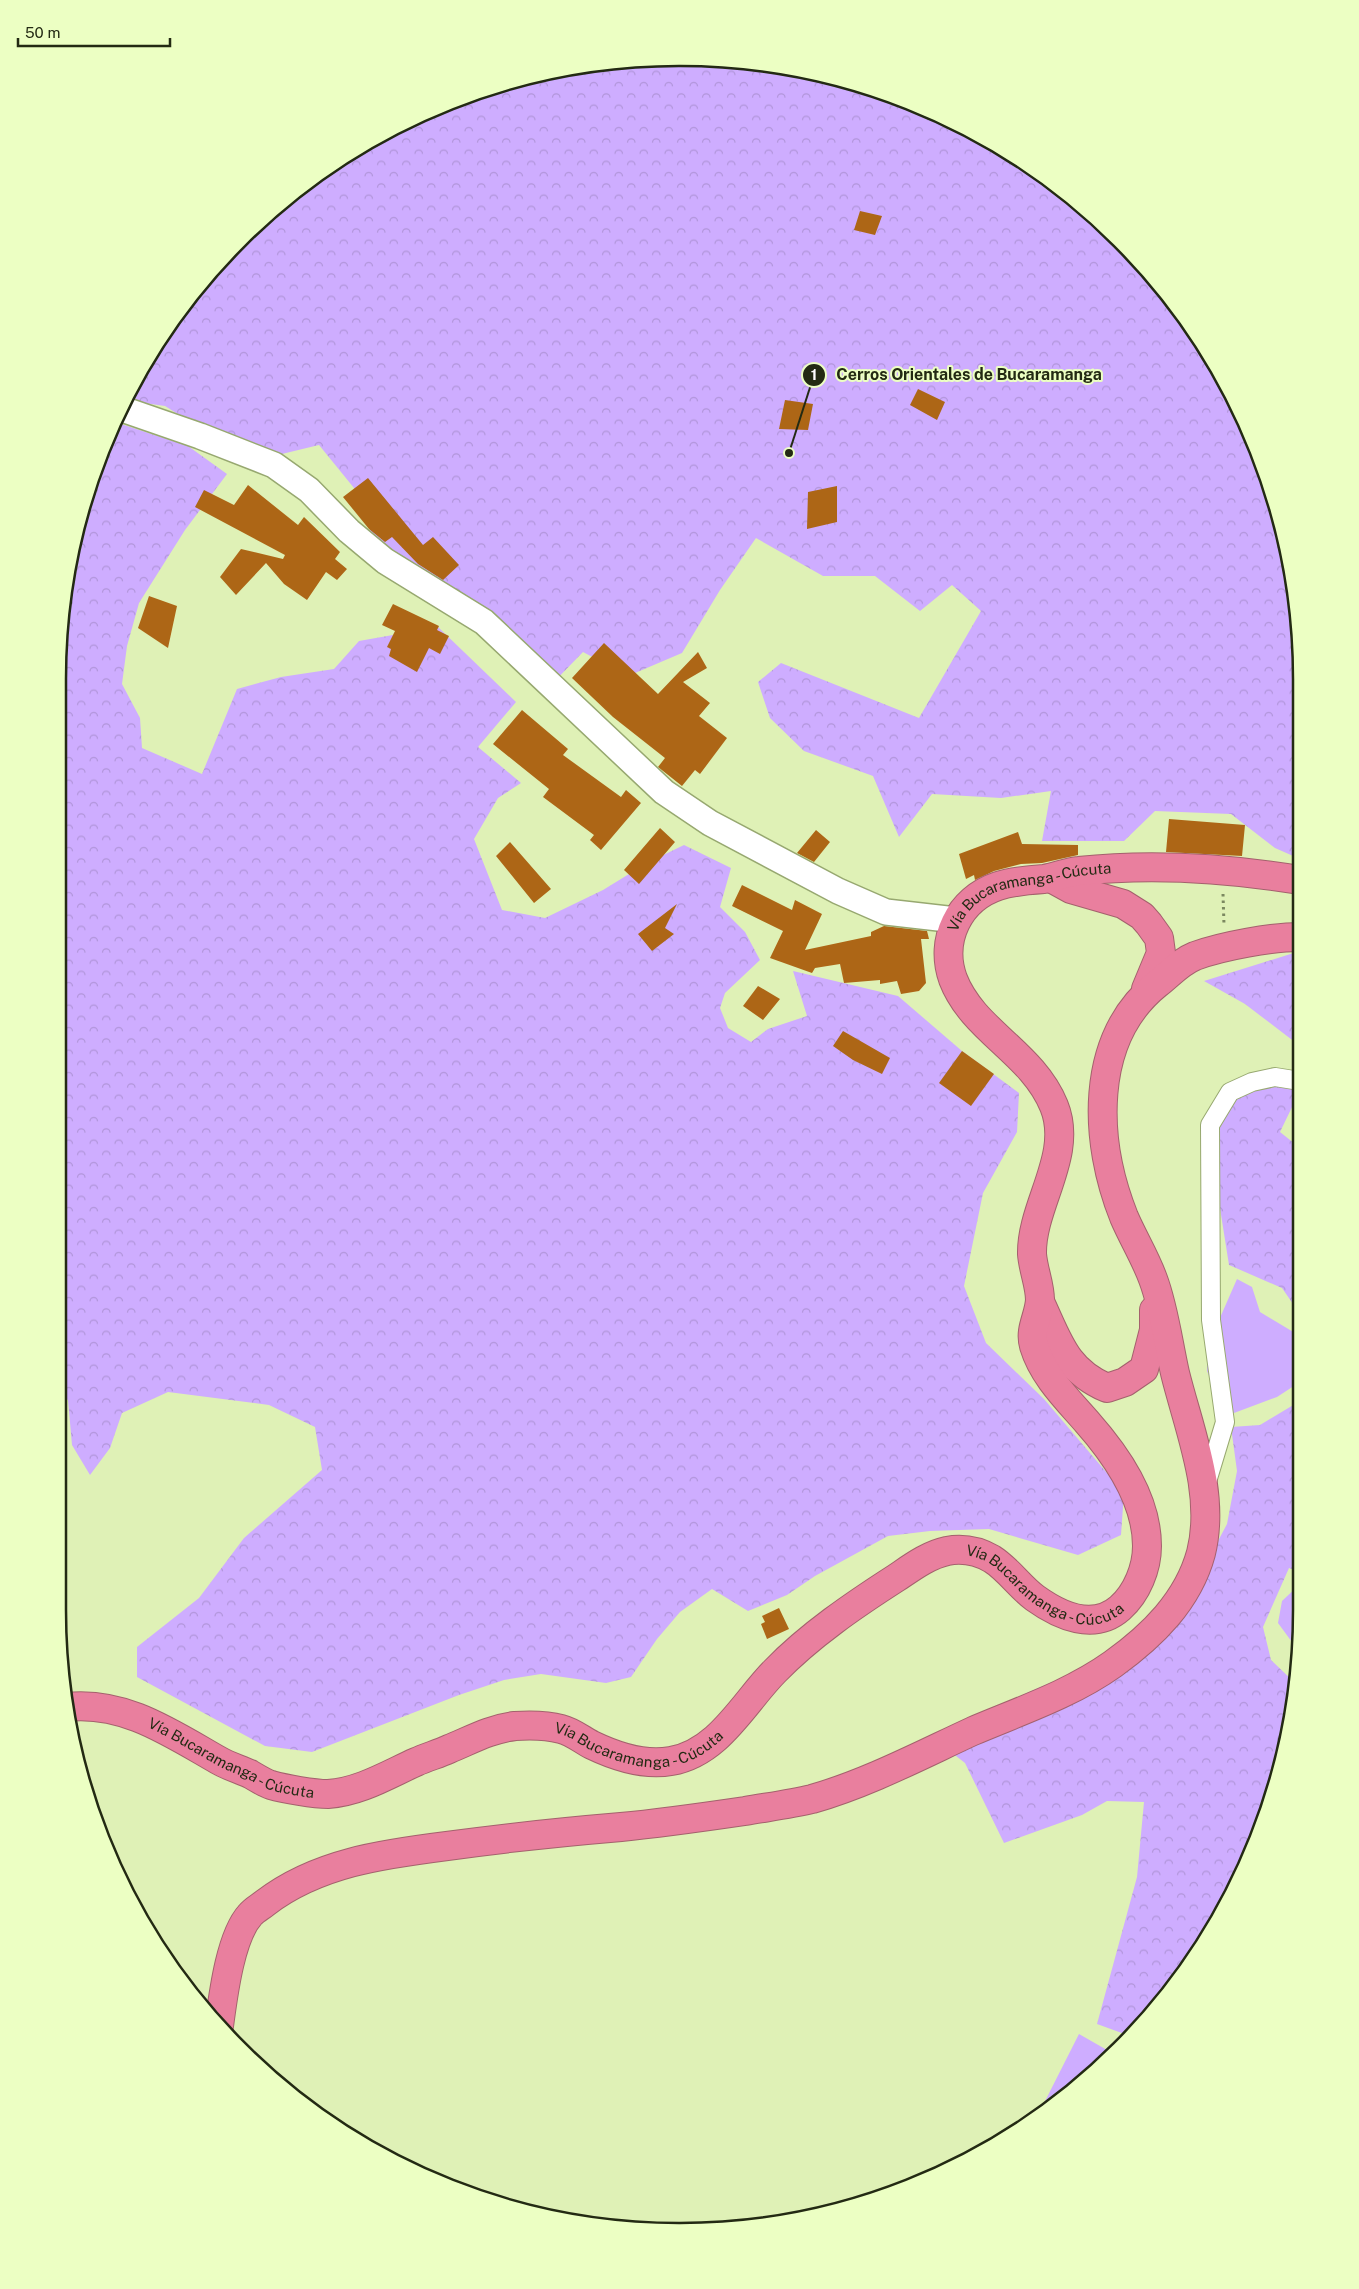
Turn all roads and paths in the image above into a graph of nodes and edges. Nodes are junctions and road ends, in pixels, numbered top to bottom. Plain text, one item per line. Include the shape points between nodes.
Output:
1 (128, 411) edge
2 (1222, 870) junction
3 (1051, 878) junction
4 (1293, 879) edge
5 (956, 920) junction
6 (1293, 938) edge
7 (1225, 949) junction
8 (1145, 993) junction
9 (1293, 1080) edge
10 (1154, 1282) junction
11 (1040, 1302) junction
12 (1205, 1490) junction
13 (74, 1707) edge
14 (221, 2017) edge

1 - 5 street via 274,465 309,490 385,560 484,622 664,792 710,823 838,891 886,912
2 - 3 highway, Vía Bucaramanga - Cúcuta via 1184,866 1128,868 1072,872
2 - 4 highway, Vía Bucaramanga - Cúcuta
2 - 7 path
3 - 5 highway, Vía Bucaramanga - Cúcuta via 994,887 976,897
3 - 8 highway via 1071,889 1123,904 1149,924 1159,938 1161,953
5 - 11 highway, Vía Bucaramanga - Cúcuta via 950,931 947,956 953,979 964,1001 1033,1072 1053,1103 1060,1125 1058,1148 1035,1222 1032,1254
6 - 7 highway
7 - 8 highway via 1195,956 1176,966
8 - 10 highway via 1122,1025 1109,1061 1101,1098 1103,1134 1111,1175 1123,1213
9 - 12 street via 1275,1078 1252,1082 1230,1092 1210,1125 1211,1320 1225,1422
10 - 11 highway via 1154,1330 1144,1369 1125,1382 1107,1388 1091,1382 1076,1370 1061,1350
10 - 12 highway
11 - 13 highway, Vía Bucaramanga - Cúcuta via 1032,1340 1041,1362 1061,1394 1112,1454 1137,1495 1146,1528 1144,1572 1126,1603 1109,1616 1070,1619 1034,1597 997,1562 975,1551 952,1550 916,1565 790,1656 725,1729 696,1754 675,1761 649,1763 621,1757 567,1730 518,1726 491,1730 385,1778 327,1794 268,1784 160,1728 108,1707
12 - 14 highway via 1202,1549 1179,1604 1147,1637 1110,1666 1072,1688 871,1777 812,1798 683,1821 539,1833 403,1852 357,1860 298,1880 248,1916 226,1980

